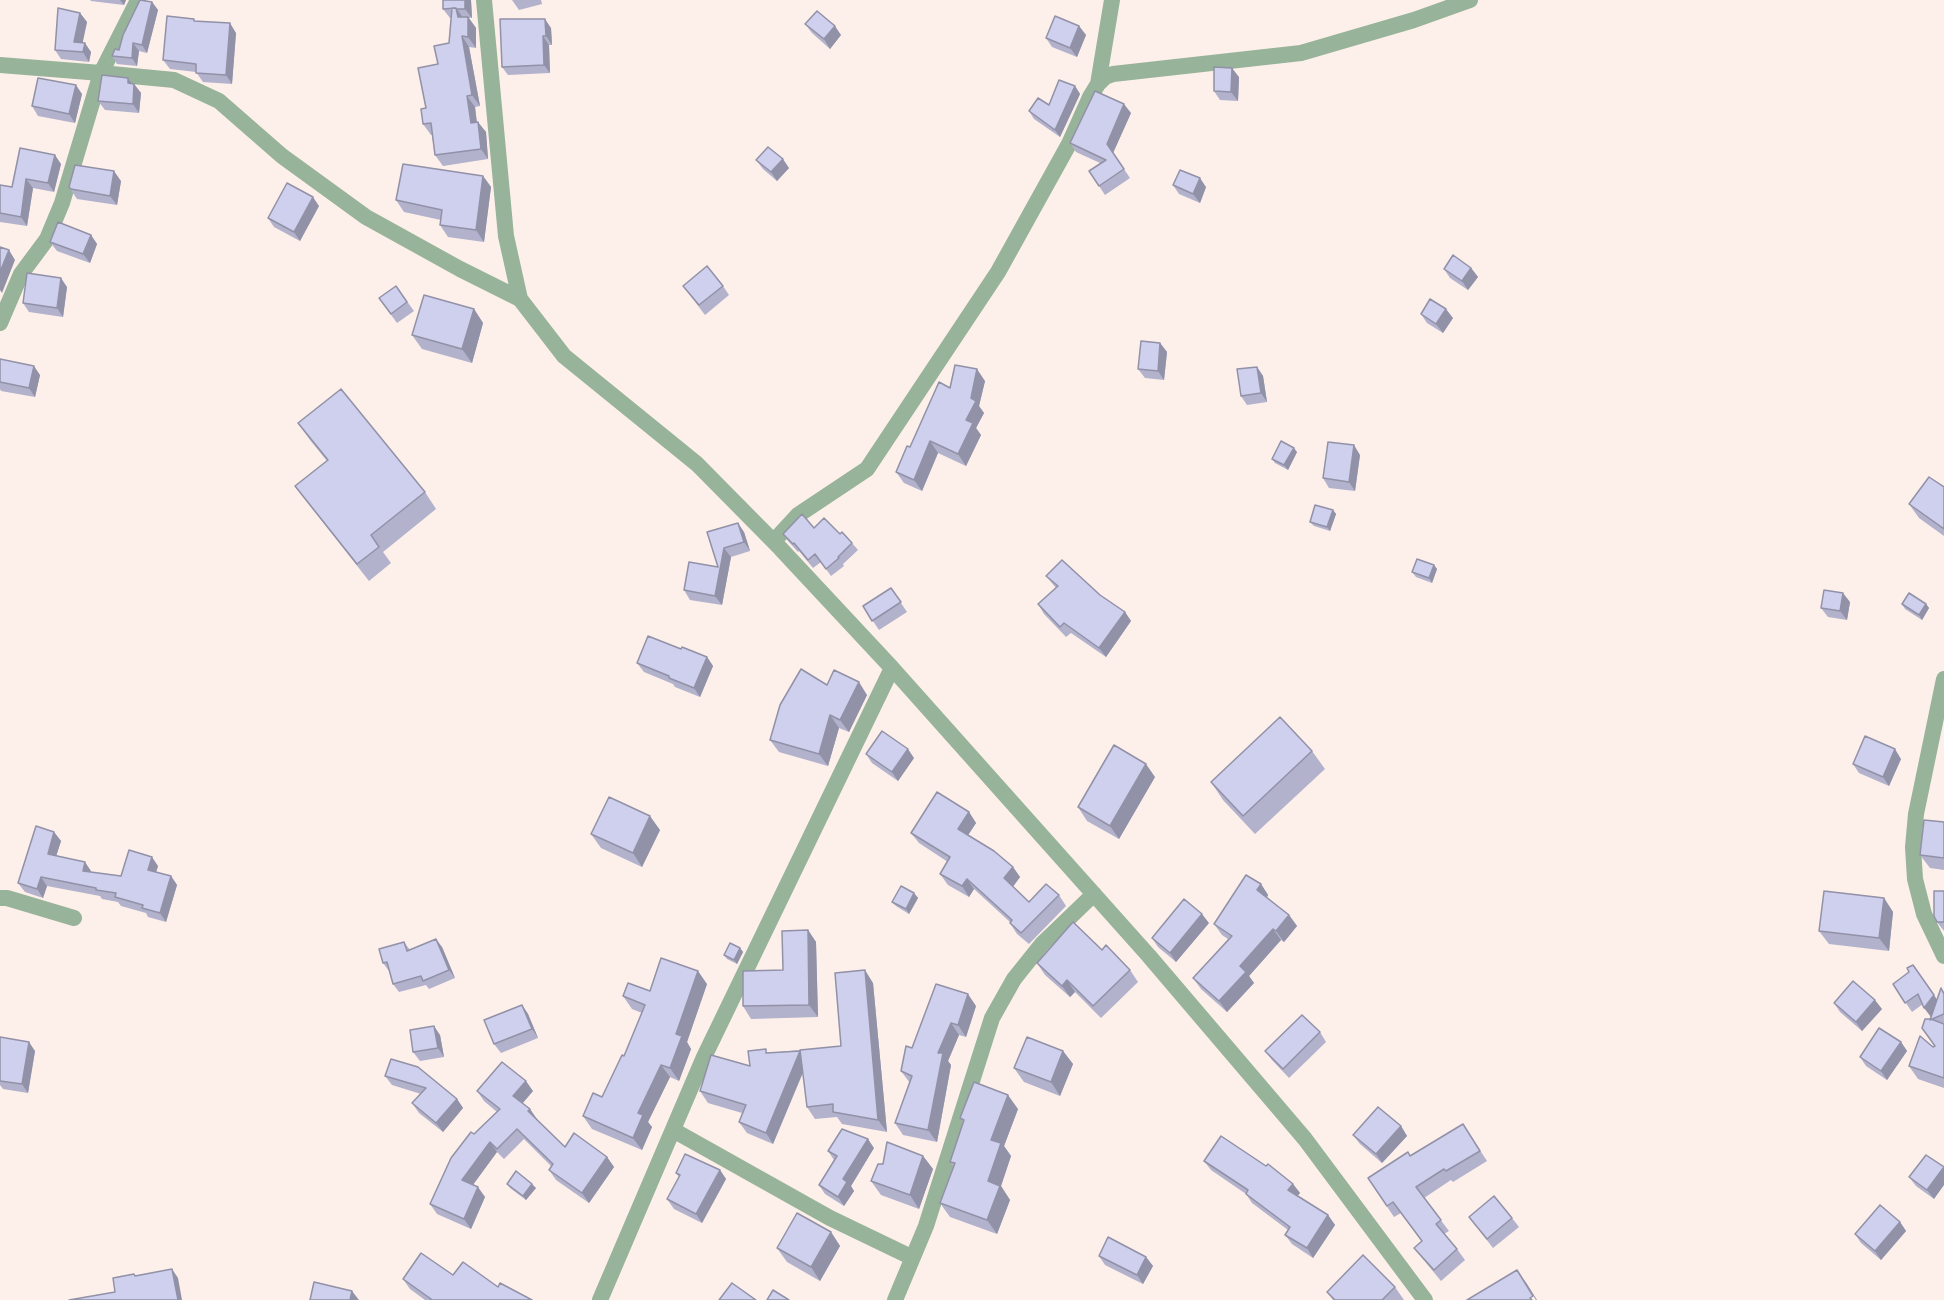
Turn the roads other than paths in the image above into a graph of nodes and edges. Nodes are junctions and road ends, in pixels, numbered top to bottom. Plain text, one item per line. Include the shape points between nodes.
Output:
1 (138, 0) edge
2 (484, 0) edge
3 (1112, 0) edge
4 (1470, 0) edge
5 (0, 65) edge
6 (101, 74) junction
7 (1098, 84) junction
8 (520, 299) junction
9 (0, 323) edge
10 (774, 542) junction
11 (892, 668) junction
12 (1944, 679) edge
13 (1094, 894) junction
14 (0, 898) edge
15 (74, 918) dead end
16 (1944, 956) edge
17 (673, 1130) junction
18 (911, 1257) junction
19 (600, 1300) edge
20 (895, 1300) edge
21 (1425, 1300) edge

1 - 6 street
2 - 8 street via 506,236
3 - 7 street
4 - 7 street via 1301,53 1113,74
5 - 6 street
6 - 8 street via 174,80 219,101 282,156 366,217
6 - 9 street via 47,240 21,274
7 - 10 street via 998,272 867,469 798,515
8 - 10 street via 564,357 697,464
10 - 11 street
11 - 13 street
11 - 17 street via 704,1057
12 - 16 street via 1916,814 1913,847 1915,879 1924,914
13 - 18 street via 1042,944 1014,979 992,1018 926,1226
13 - 21 street via 1305,1139
14 - 15 street
17 - 18 street via 830,1218
17 - 19 street
18 - 20 street

